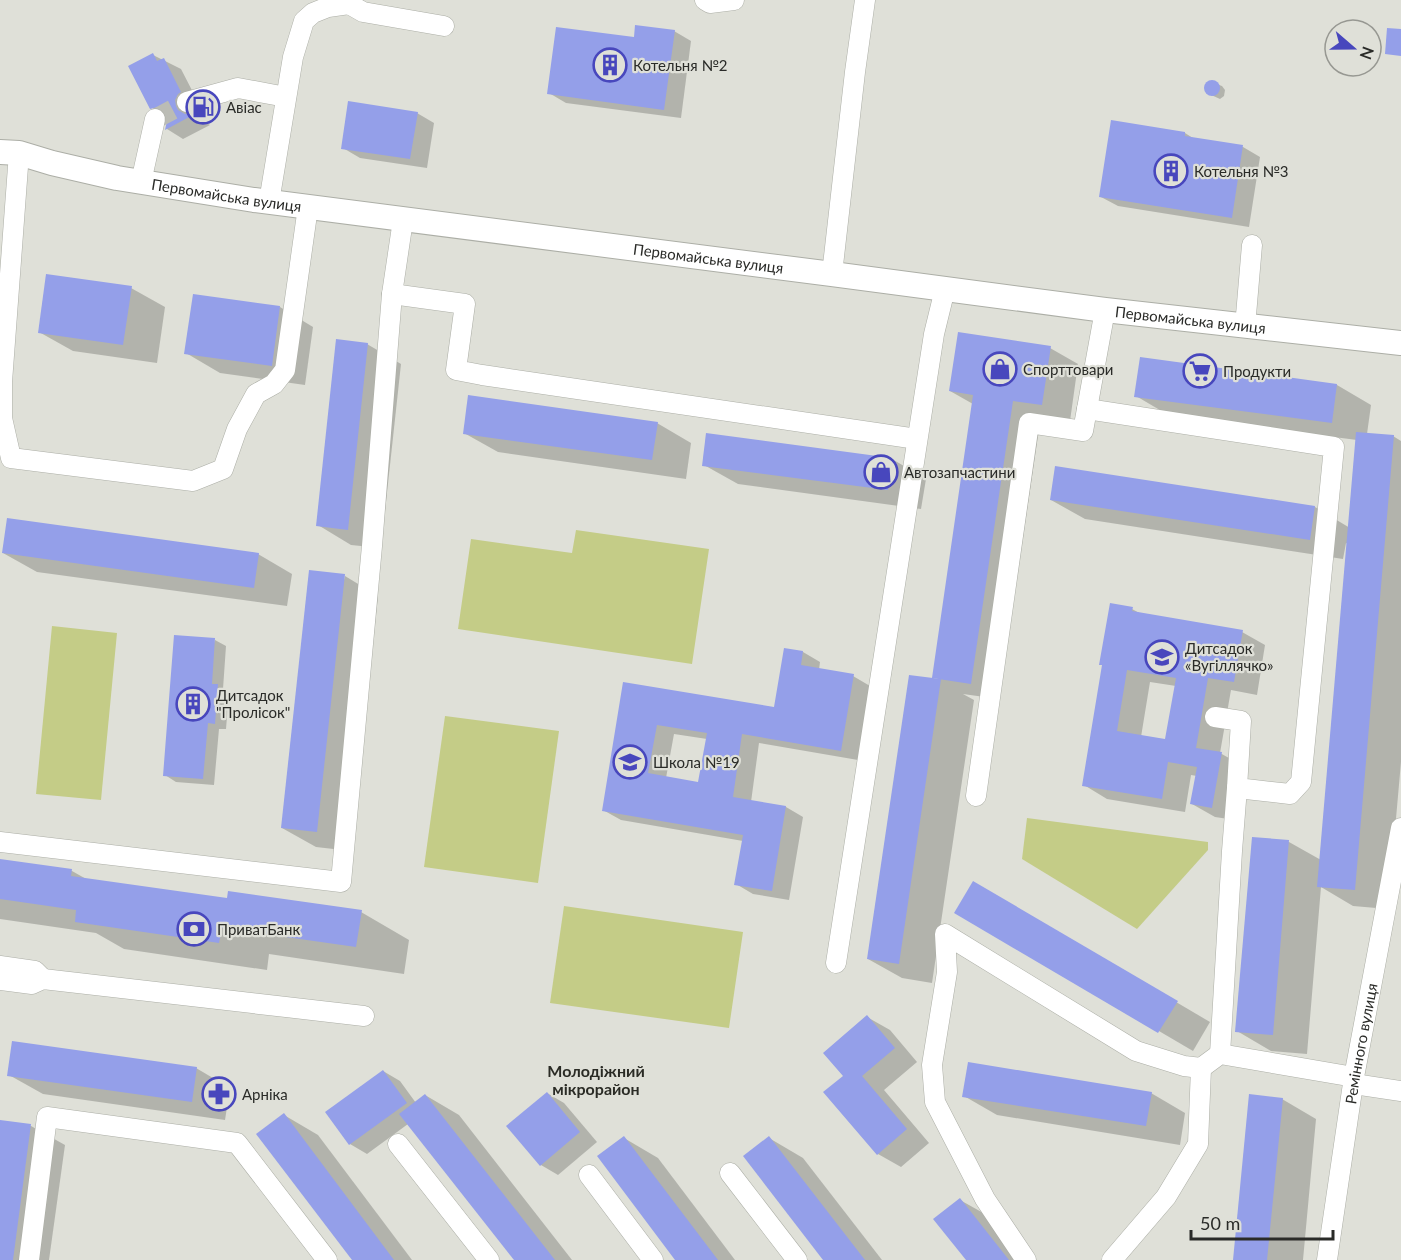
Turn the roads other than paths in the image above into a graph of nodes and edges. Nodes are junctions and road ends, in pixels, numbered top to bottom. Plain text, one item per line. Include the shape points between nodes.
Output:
1 (705, 0) edge
2 (734, 0) edge
3 (865, 0) edge
4 (350, 2) edge
5 (314, 6) edge
6 (444, 26) dead end
7 (286, 97) junction
8 (187, 102) tunnel mouth
9 (155, 119) dead end
10 (6, 148) edge
11 (141, 182) junction
12 (269, 202) junction
13 (308, 207) junction
14 (403, 220) junction
15 (1252, 244) dead end
16 (832, 273) junction
17 (945, 289) junction
18 (392, 294) junction
19 (1105, 310) junction
20 (1245, 327) junction
21 (1401, 343) edge
22 (1087, 409) junction
23 (917, 439) junction
24 (1215, 717) dead end
25 (1237, 788) junction
26 (976, 796) dead end
27 (1400, 840) edge
28 (0, 842) edge
29 (836, 963) dead end
30 (0, 966) edge
31 (43, 979) junction
32 (0, 980) edge
33 (364, 1016) dead end
34 (1220, 1054) junction
35 (1201, 1068) junction
36 (1354, 1081) junction
37 (1401, 1091) edge
38 (398, 1144) dead end
39 (730, 1173) dead end
40 (589, 1175) dead end
41 (29, 1260) edge
42 (327, 1260) edge
43 (489, 1260) edge
44 (653, 1260) edge
45 (797, 1260) edge
46 (1026, 1260) edge
47 (1112, 1260) edge
48 (1327, 1260) edge

1 - 2 street
3 - 16 street
4 - 5 street
4 - 6 street via 363,12
5 - 7 street via 304,21
7 - 8 street via 237,88
7 - 12 street
9 - 11 street
10 - 11 main road, Первомайська вулиця via 84,171
10 - 13 street via 2,418 11,458 193,481 223,469 237,429 256,394 274,384 285,370
11 - 12 main road, Первомайська вулиця
12 - 13 main road, Первомайська вулиця
13 - 14 main road, Первомайська вулиця
14 - 16 main road, Первомайська вулиця
14 - 18 street
15 - 20 street
16 - 17 main road, Первомайська вулиця
17 - 19 main road, Первомайська вулиця
17 - 23 street
18 - 23 street via 465,304 456,370
18 - 28 street via 341,882
19 - 20 main road, Первомайська вулиця
19 - 22 street
20 - 21 main road, Первомайська вулиця
22 - 25 street via 1334,447 1301,782 1290,794
22 - 26 street via 1083,431 1029,423
23 - 29 street
24 - 25 street via 1241,721
25 - 34 street
27 - 36 street, Ремінного вулиця
30 - 31 street via 35,971
31 - 32 street via 32,984
31 - 33 street
34 - 35 street
34 - 36 street
35 - 46 street via 1136,1051 945,934 947,972 932,1065 935,1101 985,1199
35 - 47 street via 1198,1144 1166,1197
36 - 37 street
36 - 48 street, Ремінного вулиця
38 - 43 street
39 - 45 street
40 - 44 street
41 - 42 street via 47,1117 237,1143

